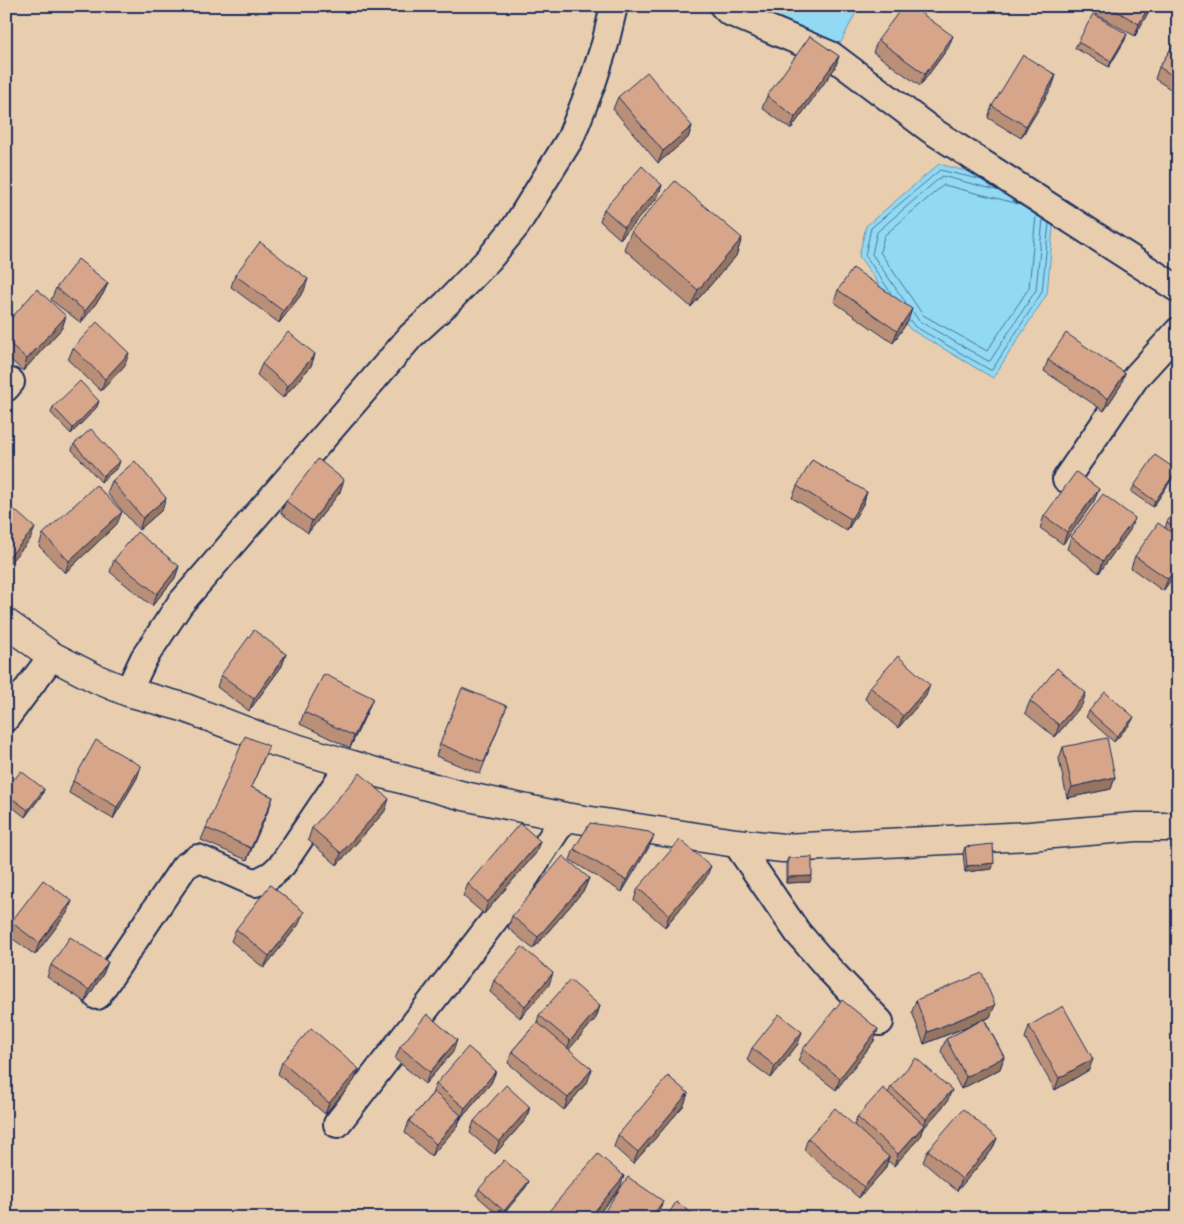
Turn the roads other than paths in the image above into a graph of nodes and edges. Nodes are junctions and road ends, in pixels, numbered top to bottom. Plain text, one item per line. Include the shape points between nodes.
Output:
1 (614, 6) edge
2 (723, 6) edge
3 (1178, 289) edge
4 (1178, 331) edge
5 (1066, 479) dead end
6 (6, 623) edge
7 (52, 656) junction
8 (128, 692) junction
9 (6, 718) edge
10 (350, 764) junction
11 (565, 817) junction
12 (1178, 827) edge
13 (736, 843) junction
14 (97, 996) edge
15 (880, 1022) dead end
16 (337, 1124) dead end

1 - 8 street via 592,84 570,139 516,226 489,259 405,343 180,604 144,658
2 - 3 street via 730,12 831,55 931,130
4 - 5 street via 1136,377
6 - 7 street
7 - 8 street
7 - 9 street
8 - 10 street
10 - 11 street via 464,796
10 - 14 street via 282,864 270,875 255,882 198,858 184,866
11 - 13 street
11 - 16 street via 515,893
12 - 13 street via 783,848
13 - 15 street via 798,933

